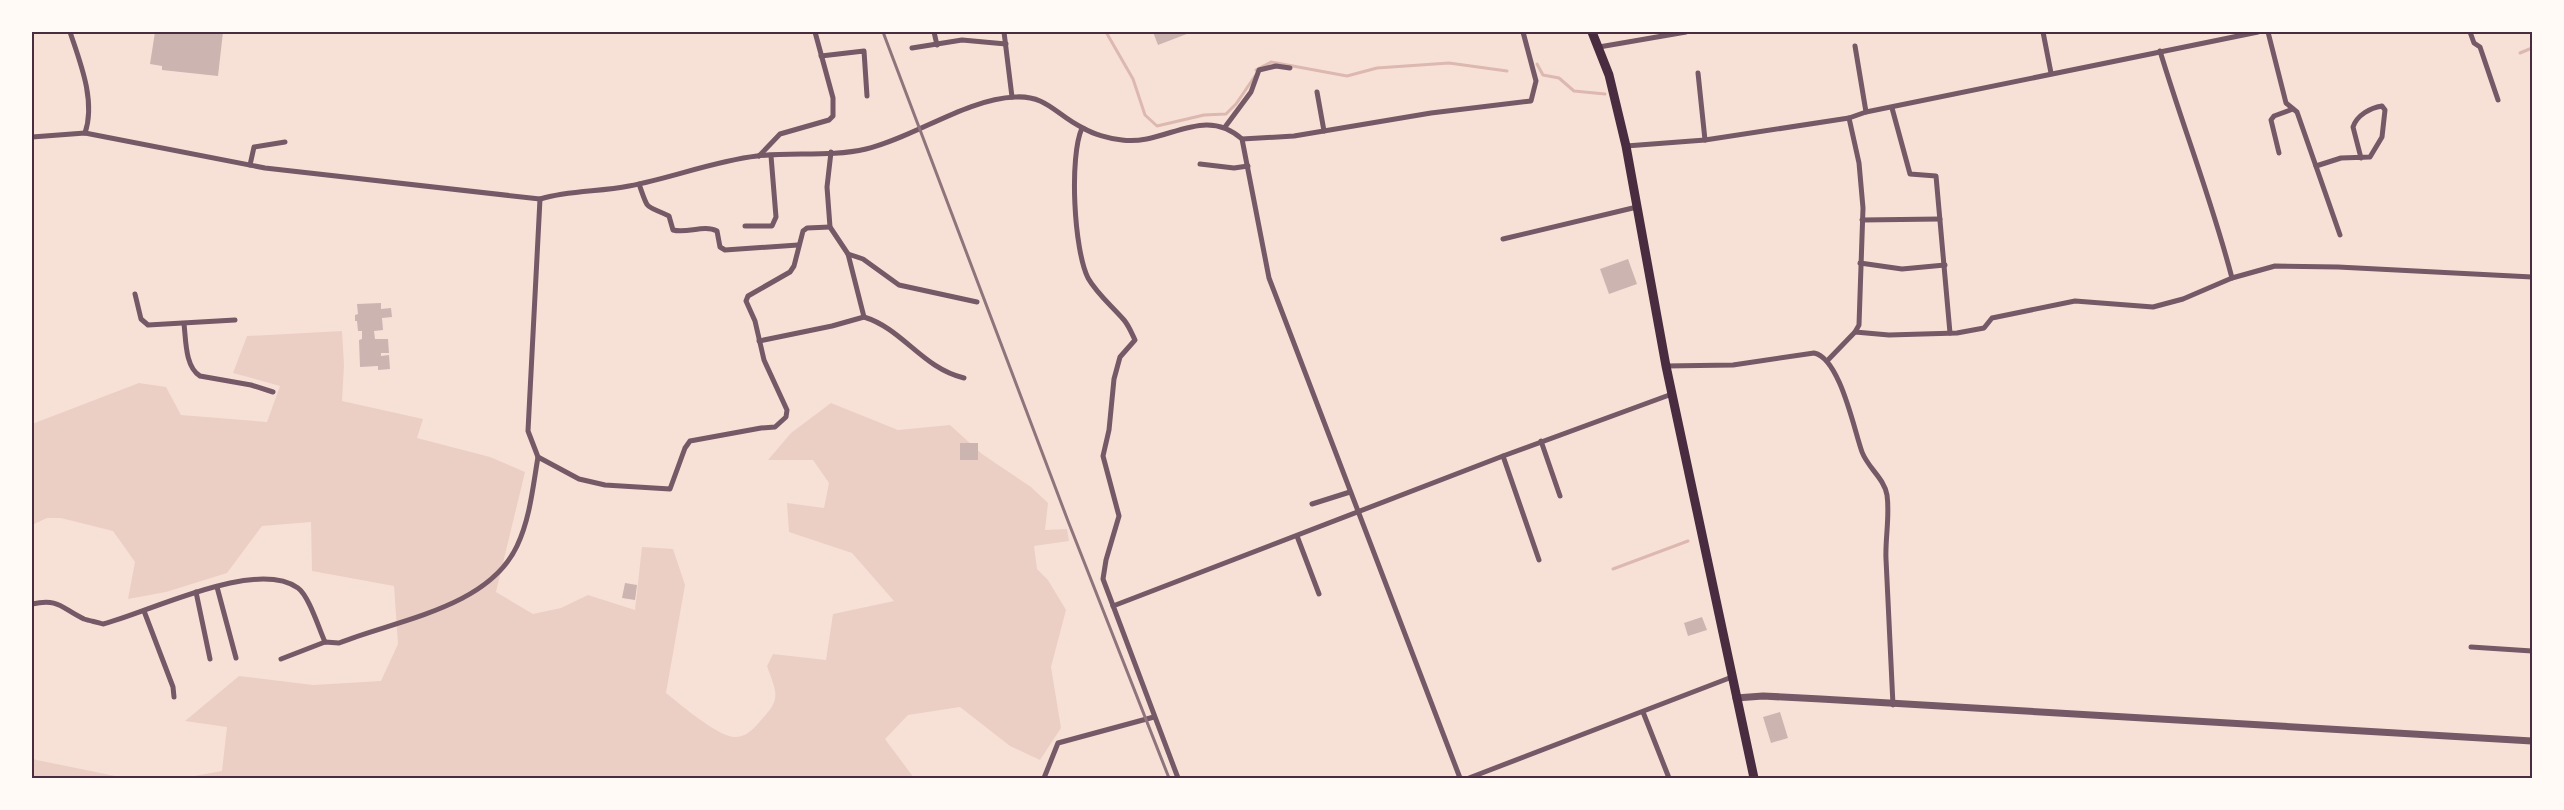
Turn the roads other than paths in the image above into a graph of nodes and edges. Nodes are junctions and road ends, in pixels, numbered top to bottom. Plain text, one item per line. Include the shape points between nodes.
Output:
1 (70, 32) edge
2 (815, 32) edge
3 (934, 32) edge
4 (1004, 32) edge
5 (1523, 32) edge
6 (1592, 32) edge
7 (1686, 32) edge
8 (2043, 32) edge
9 (2258, 32) edge
10 (2268, 32) edge
11 (2470, 32) edge
12 (1006, 44) junction
13 (937, 45) junction
14 (1855, 46) dead end
15 (1599, 47) junction
16 (912, 48) dead end
17 (2160, 51) junction
18 (820, 56) junction
19 (1290, 68) dead end
20 (1698, 73) dead end
21 (2051, 73) junction
22 (1317, 93) dead end
23 (867, 96) dead end
24 (1012, 97) junction
25 (2498, 100) dead end
26 (1892, 108) junction
27 (2293, 109) junction
28 (1866, 112) junction
29 (1849, 118) junction
30 (1225, 127) junction
31 (1082, 128) junction
32 (1324, 131) junction
33 (85, 133) junction
34 (32, 137) edge
35 (1242, 139) junction
36 (1705, 140) junction
37 (285, 142) dead end
38 (1626, 146) junction
39 (831, 152) junction
40 (2279, 153) dead end
41 (759, 156) junction
42 (771, 156) junction
43 (2361, 158) junction
44 (1200, 164) dead end
45 (250, 165) junction
46 (1248, 166) junction
47 (2316, 166) junction
48 (639, 184) junction
49 (540, 199) junction
50 (1637, 207) junction
51 (1940, 219) junction
52 (1862, 220) junction
53 (745, 226) dead end
54 (830, 227) junction
55 (2340, 235) dead end
56 (1503, 239) dead end
57 (798, 244) junction
58 (848, 254) junction
59 (1860, 263) junction
60 (1945, 265) junction
61 (2532, 277) edge
62 (2232, 278) junction
63 (135, 294) dead end
64 (977, 302) dead end
65 (864, 317) junction
66 (235, 320) dead end
67 (184, 324) junction
68 (1856, 332) junction
69 (1950, 333) junction
70 (759, 341) junction
71 (1827, 361) junction
72 (1666, 366) junction
73 (964, 378) dead end
74 (273, 392) dead end
75 (1672, 394) junction
76 (1541, 441) junction
77 (1503, 456) junction
78 (538, 457) junction
79 (1350, 492) junction
80 (1560, 496) dead end
81 (1312, 504) dead end
82 (1358, 512) junction
83 (1297, 536) junction
84 (1539, 561) dead end
85 (217, 587) junction
86 (196, 592) junction
87 (1318, 594) dead end
88 (32, 604) edge
89 (1113, 606) junction
90 (144, 610) junction
91 (325, 642) junction
92 (2471, 647) dead end
93 (2532, 651) edge
94 (210, 658) dead end
95 (236, 658) dead end
96 (281, 659) dead end
97 (1731, 677) junction
98 (174, 697) dead end
99 (1736, 698) junction
100 (1893, 705) junction
101 (1643, 712) junction
102 (1154, 717) junction
103 (2532, 741) edge
104 (1044, 778) edge
105 (1178, 778) edge
106 (1460, 778) edge
107 (1469, 778) edge
108 (1669, 778) edge
109 (1754, 778) edge

1 - 33 street via 87,97 89,122
2 - 18 street
3 - 13 street
4 - 12 street
5 - 32 street via 1536,81 1531,101
6 - 15 highway
7 - 15 street
8 - 21 street
9 - 17 street
10 - 27 street via 2286,103
11 - 25 street via 2480,47
12 - 13 street via 962,40
12 - 24 street
13 - 16 street
14 - 28 street
15 - 38 highway
17 - 21 street
17 - 62 street via 2217,220
18 - 23 street via 864,51
18 - 41 street via 833,98 833,116 780,134
19 - 30 street via 1259,70 1251,92
20 - 36 street
21 - 26 street
22 - 32 street
24 - 31 street via 1048,104
24 - 39 street via 974,107 897,140 864,150
26 - 28 street
26 - 51 street via 1910,174 1936,176
27 - 40 street via 2271,120
27 - 47 street
28 - 29 street
29 - 36 street
29 - 52 street via 1859,163
30 - 31 street via 1201,124 1145,140 1122,140
30 - 35 street
31 - 89 street via 1074,176 1080,252 1089,279 1126,322 1135,340 1120,357 1115,373 1103,456 1119,516 1103,579
32 - 35 street
33 - 34 street
33 - 45 street
35 - 46 street
36 - 38 street
37 - 45 street via 254,147
38 - 50 highway
39 - 42 street
39 - 54 street via 827,187
41 - 42 street
41 - 48 street
42 - 53 street via 776,217 772,225
43 - 43 street via 2370,157 2382,137 2382,106 2365,112 2354,122
43 - 47 street via 2341,158
44 - 46 street
45 - 49 street
46 - 79 street via 1269,278
47 - 55 street
48 - 49 street
48 - 57 street via 647,206 669,216 673,230 712,228 725,250
49 - 78 street via 528,431
50 - 56 street
50 - 72 highway
51 - 52 street
51 - 60 street
52 - 59 street
54 - 57 street via 807,228
54 - 58 street
57 - 70 street via 790,272 748,296 746,301
58 - 64 street via 899,285
58 - 65 street
59 - 60 street via 1902,269
59 - 68 street
60 - 69 street
61 - 62 street via 2275,266
62 - 69 street via 2153,307 2075,300 1992,318 1984,328
63 - 67 street via 143,323
65 - 70 street
65 - 73 street via 888,328 943,373
66 - 67 street
67 - 74 street via 194,373
68 - 69 street
68 - 71 street
70 - 78 street via 787,410 786,417 775,428 690,441 670,489 594,484
71 - 72 street via 1814,353 1733,365
71 - 100 street via 1848,403 1863,454 1887,496
72 - 75 highway
75 - 76 street
75 - 97 highway
76 - 77 street
76 - 80 street
77 - 82 street
77 - 84 street
78 - 91 street via 529,511 517,547 506,565 485,585 448,605 339,642
79 - 81 street
79 - 82 street
82 - 83 street
82 - 106 street
83 - 87 street
83 - 89 street
85 - 86 street
85 - 91 street via 266,579 298,588
85 - 95 street
86 - 90 street
86 - 94 street
88 - 90 street via 58,602 85,619 103,624
89 - 102 street
90 - 98 street
91 - 96 street
92 - 93 street
97 - 99 highway
97 - 101 street
99 - 100 street
99 - 109 highway
100 - 103 street
101 - 107 street
101 - 108 street
102 - 104 street via 1058,743
102 - 105 street

